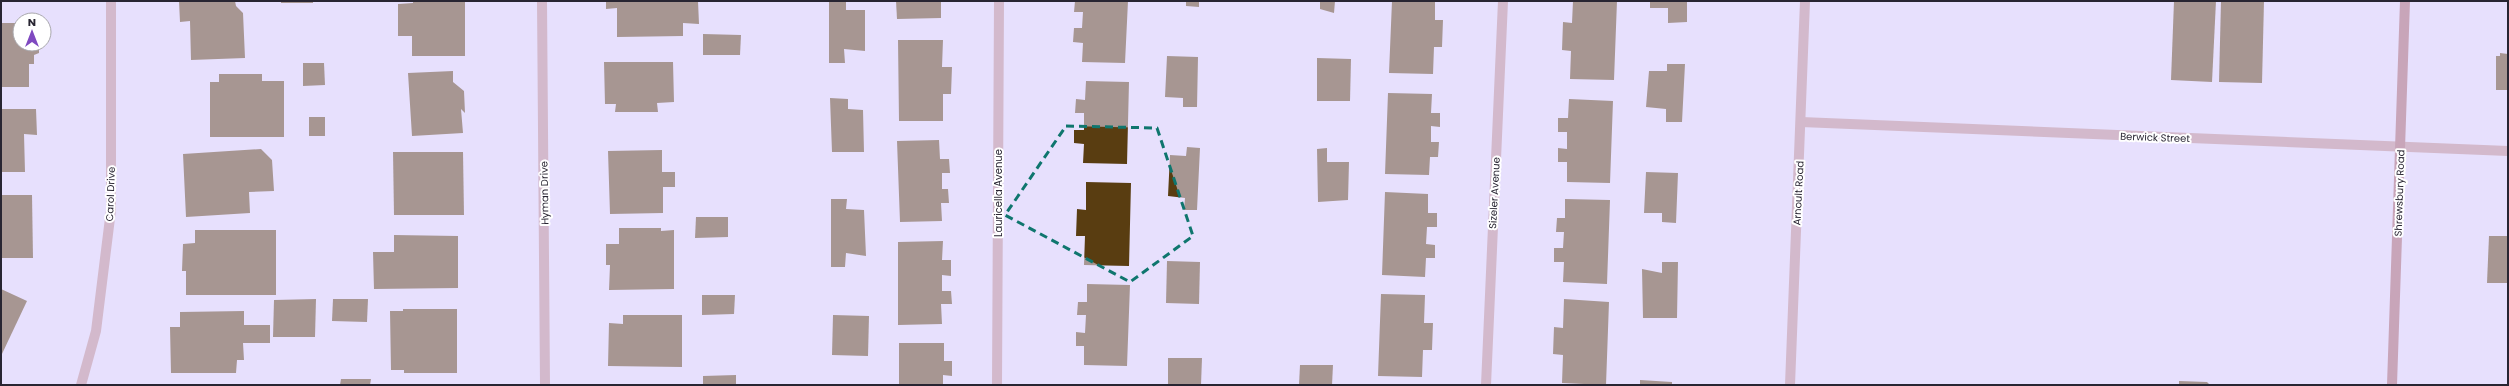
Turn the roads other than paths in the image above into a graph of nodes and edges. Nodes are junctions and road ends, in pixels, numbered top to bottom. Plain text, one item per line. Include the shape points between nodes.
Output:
1 (111, 1) edge
2 (542, 1) edge
3 (999, 1) edge
4 (1503, 1) edge
5 (1805, 1) edge
6 (2405, 1) edge
7 (1801, 122) junction
8 (2400, 146) junction
9 (2508, 151) edge
10 (81, 385) edge
11 (545, 385) edge
12 (997, 385) edge
13 (1486, 385) edge
14 (1790, 385) edge
15 (2392, 385) edge

1 - 10 street, Carol Drive via 111,210 96,331
2 - 11 street, Hyman Drive
3 - 12 street, Lauricella Avenue
4 - 13 street, Sizeler Avenue
5 - 7 street, Arnoult Road
6 - 8 street, Shrewsbury Road
7 - 8 street, Berwick Street
7 - 14 street, Arnoult Road
8 - 9 street, Berwick Street
8 - 15 street, Shrewsbury Road

